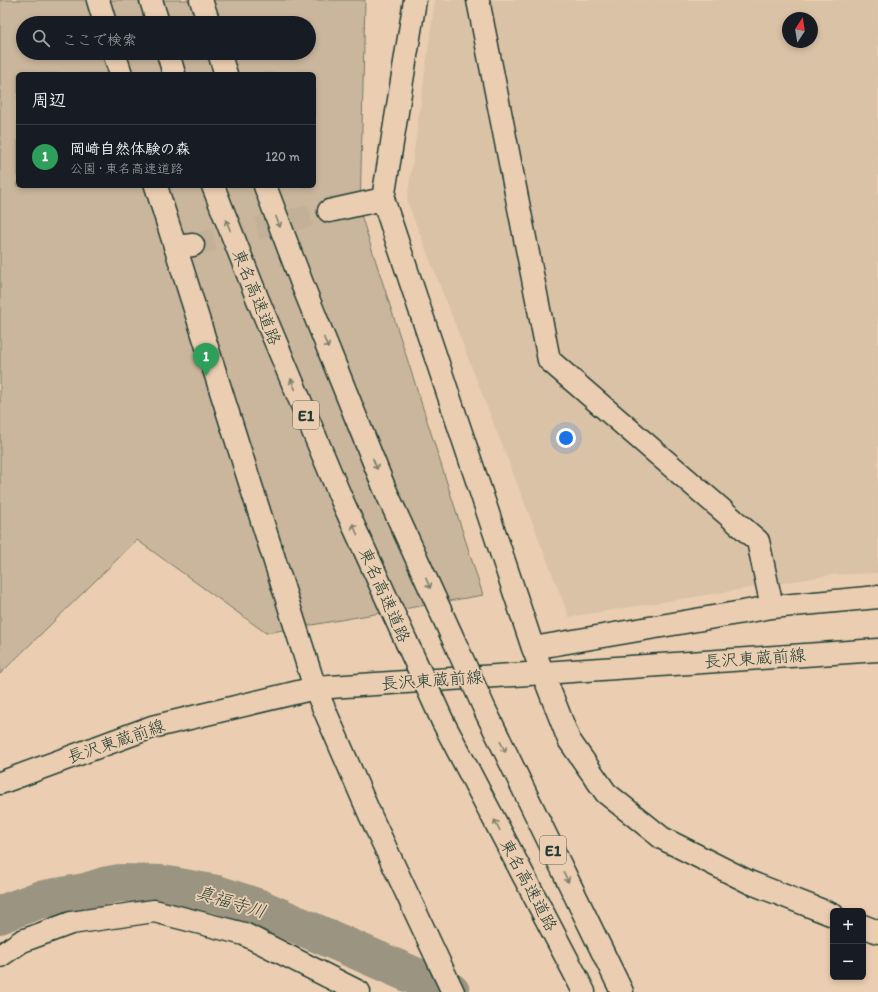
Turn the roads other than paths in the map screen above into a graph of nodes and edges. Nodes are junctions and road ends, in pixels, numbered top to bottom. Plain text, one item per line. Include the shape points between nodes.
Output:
1 (98, 0) edge
2 (151, 0) edge
3 (201, 0) edge
4 (415, 0) edge
5 (478, 0) edge
6 (103, 16) edge
7 (156, 16) edge
8 (207, 16) edge
9 (116, 60) edge
10 (170, 60) edge
11 (221, 60) edge
12 (120, 72) edge
13 (173, 72) edge
14 (225, 72) edge
15 (157, 188) edge
16 (214, 188) edge
17 (266, 188) edge
18 (383, 199) junction
19 (329, 211) tunnel mouth
20 (878, 597) edge
21 (772, 607) junction
22 (533, 648) junction
23 (878, 650) edge
24 (543, 673) junction
25 (314, 688) junction
26 (0, 783) edge
27 (830, 914) edge
28 (866, 927) edge
29 (878, 932) edge
30 (0, 956) edge
31 (621, 990) edge
32 (359, 992) edge
33 (453, 992) edge
34 (584, 992) edge

1 - 6 main road
2 - 7 main road
3 - 8 main road
4 - 18 main road
5 - 21 main road via 549,360 758,542
9 - 12 main road
10 - 13 main road
11 - 14 main road
15 - 25 main road via 184,246
34 -> 16 main road, 東名高速道路 / E1, bridge via 443,722 406,642 338,490
17 -> 31 main road, 東名高速道路 / E1, bridge via 302,286 384,487 486,712
18 - 19 main road
18 - 22 main road
20 - 21 main road
21 - 22 main road
22 - 24 main road
23 - 24 main road, 長沢東蔵前線
24 - 25 main road, 長沢東蔵前線
24 - 27 main road via 569,740 606,793 662,838 749,882
25 - 26 main road, 長沢東蔵前線 via 152,727
25 - 33 main road via 370,817
28 - 29 main road
30 - 32 main road via 22,940 71,923 154,911 244,934

